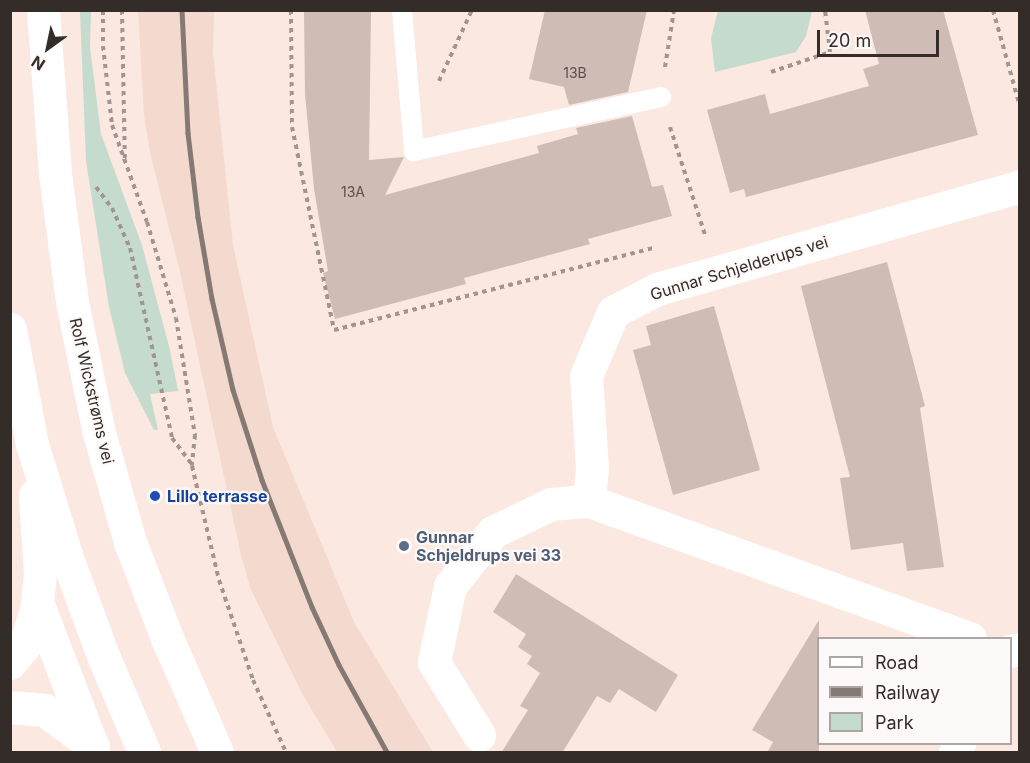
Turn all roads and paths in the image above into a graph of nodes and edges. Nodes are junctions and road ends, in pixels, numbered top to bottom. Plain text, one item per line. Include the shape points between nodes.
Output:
1 (43, 10) edge
2 (103, 10) edge
3 (122, 10) edge
4 (291, 10) edge
5 (402, 10) edge
6 (472, 10) edge
7 (825, 10) edge
8 (993, 10) edge
9 (771, 72) dead end
10 (438, 84) dead end
11 (661, 97) dead end
12 (1020, 107) edge
13 (125, 166) junction
14 (93, 183) dead end
15 (1020, 186) edge
16 (10, 329) edge
17 (334, 330) dead end
18 (33, 444) junction
19 (192, 466) junction
20 (589, 501) junction
21 (37, 602) junction
22 (964, 637) edge
23 (10, 663) edge
24 (10, 707) edge
25 (479, 735) dead end
26 (96, 749) edge
27 (144, 753) edge
28 (217, 753) edge
29 (286, 753) edge

1 - 28 main road, Rolf Wickstrøms vei via 55,174 72,302 99,433 130,542
2 - 13 path via 112,125
3 - 13 path
4 - 17 path via 292,127
5 - 11 lane via 414,151
6 - 10 path
7 - 9 path via 830,52
8 - 12 path
13 - 19 path via 147,222 176,318 195,435
14 - 19 path via 112,208 130,248 172,438
15 - 20 main road, Gunnar Schjelderups vei via 657,289 613,312 586,376 592,468
16 - 18 main road
18 - 21 main road via 40,575
18 - 27 main road via 67,558
19 - 29 path via 219,580 253,680
20 - 22 main road
20 - 25 main road via 551,504 493,532 450,586 434,662
21 - 23 main road via 24,646
21 - 26 main road
24 - 26 main road via 45,711

